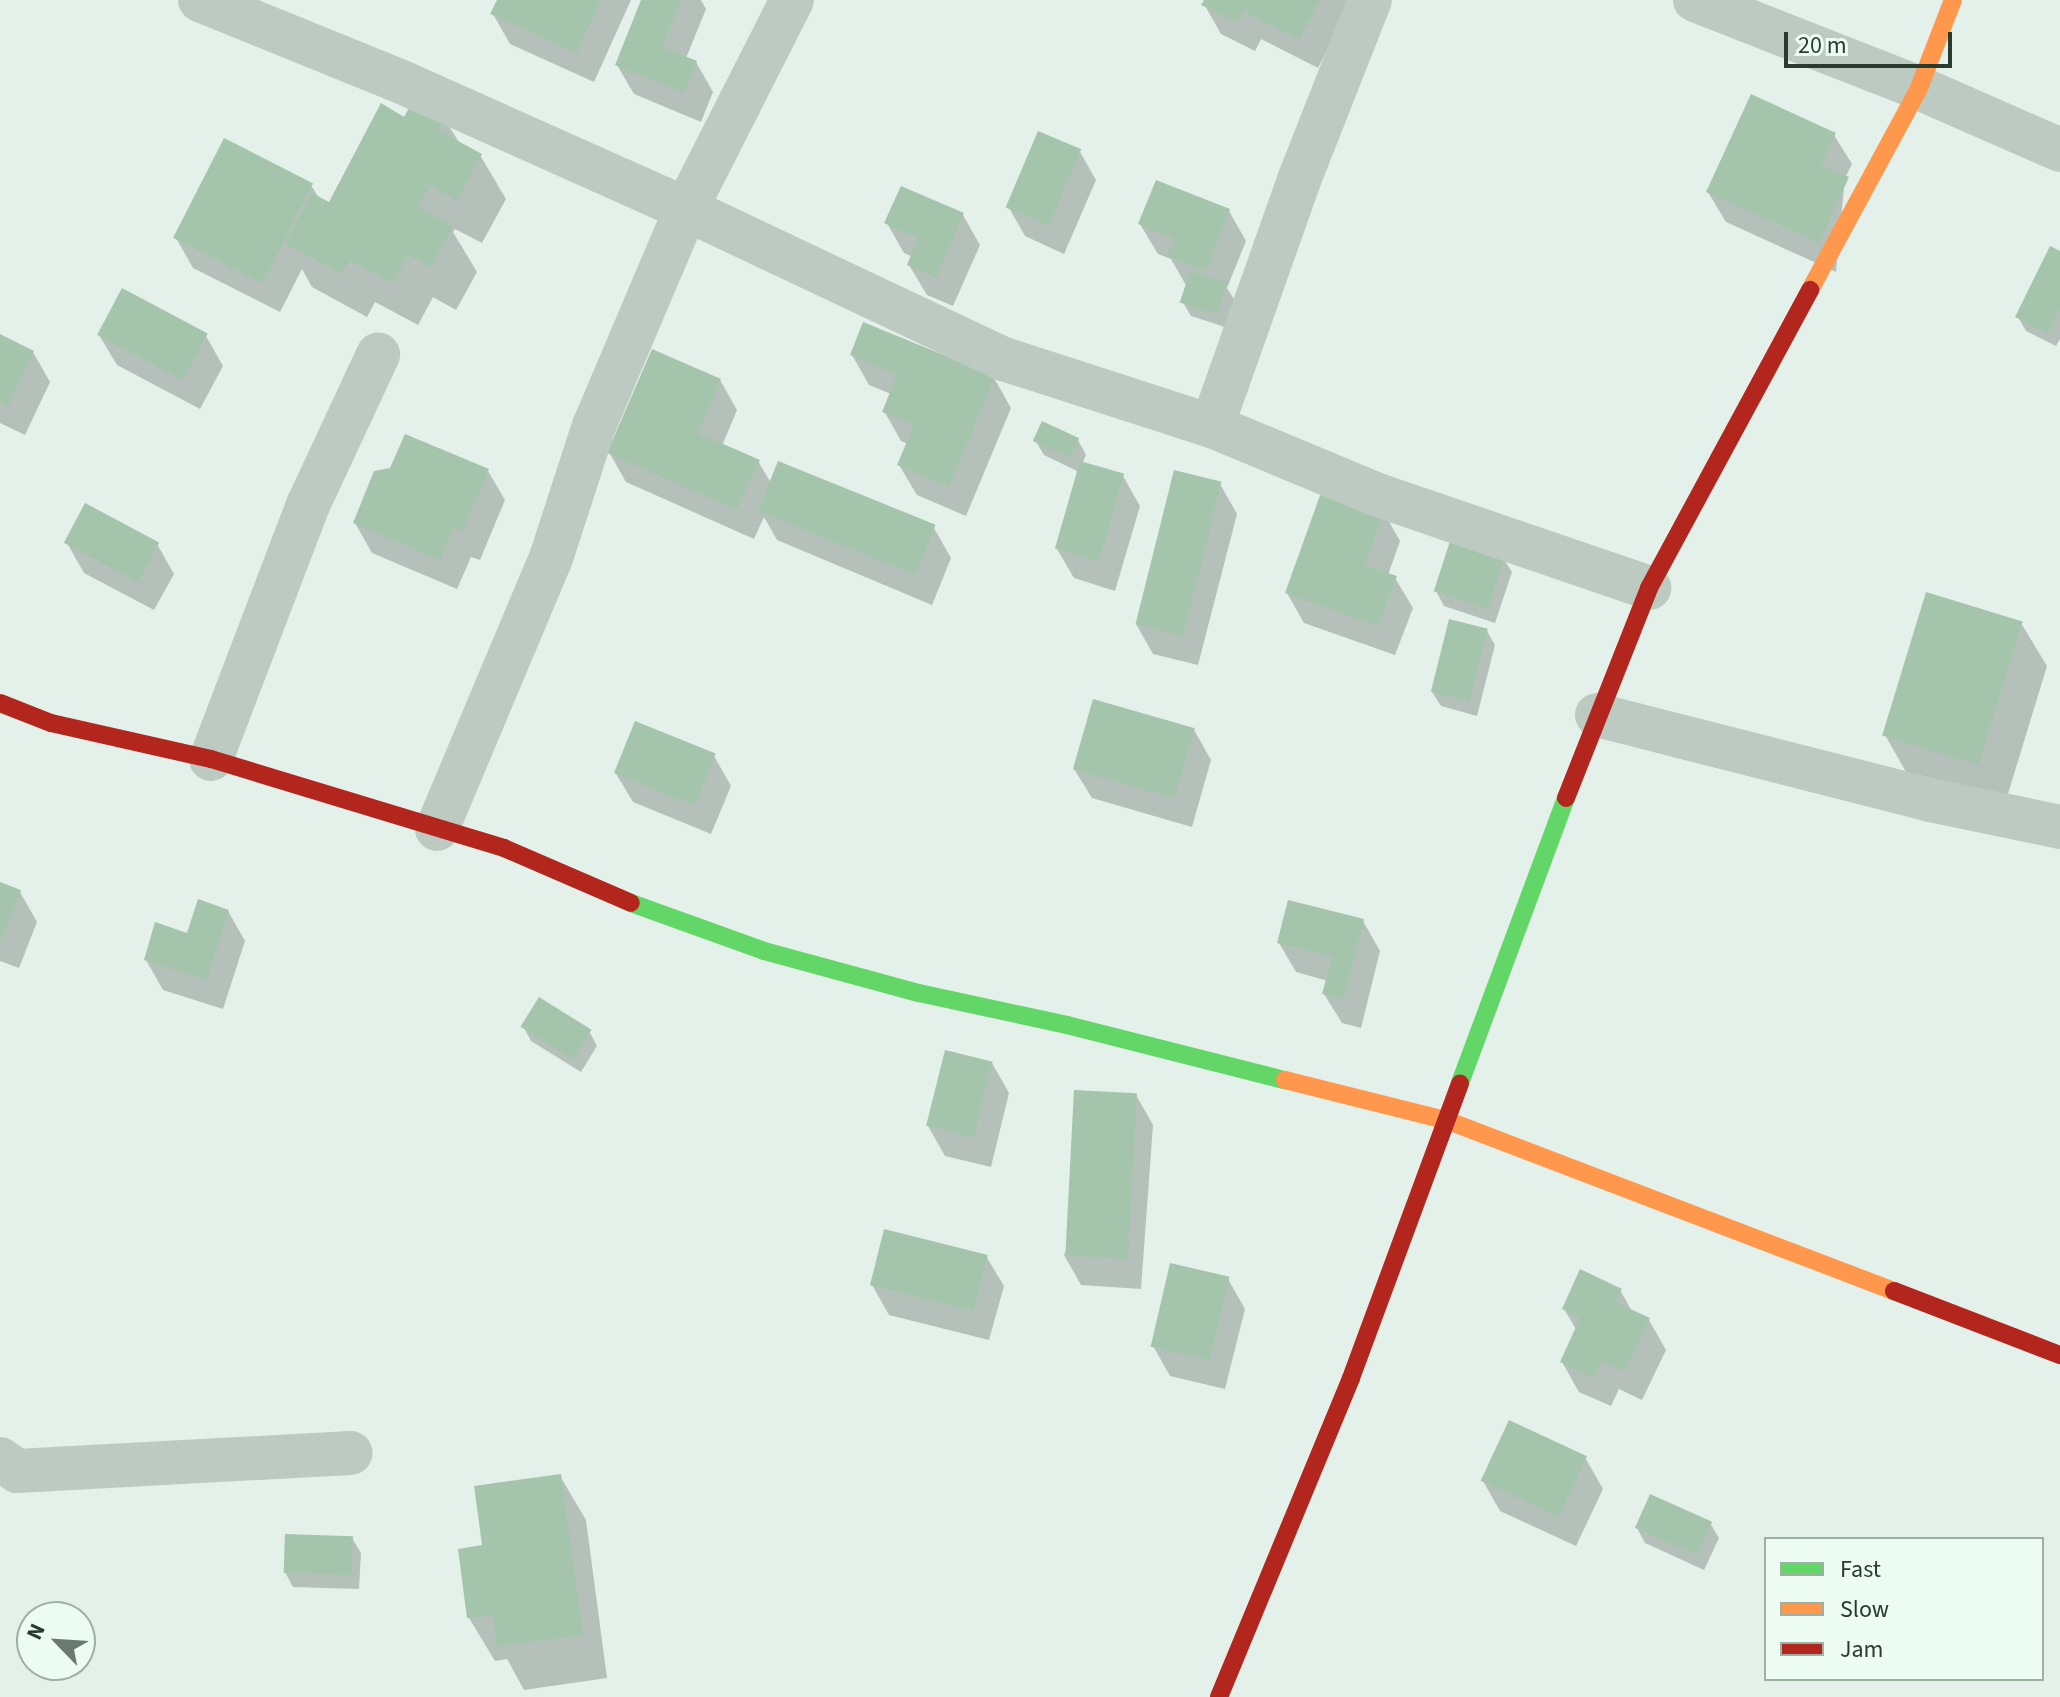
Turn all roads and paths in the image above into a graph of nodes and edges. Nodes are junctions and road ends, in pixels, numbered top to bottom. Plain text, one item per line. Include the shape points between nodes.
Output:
1 (200, 0) edge
2 (792, 0) edge
3 (1370, 0) edge
4 (1695, 0) edge
5 (1953, 0) edge
6 (1919, 88) junction
7 (2060, 150) edge
8 (686, 209) junction
9 (378, 355) dead end
10 (1212, 426) junction
11 (1649, 588) junction
12 (0, 703) edge
13 (1597, 715) junction
14 (211, 759) junction
15 (2060, 827) edge
16 (437, 829) junction
17 (1446, 1120) junction
18 (2060, 1355) edge
19 (351, 1453) dead end
20 (0, 1459) edge
21 (1219, 1697) edge

1 - 8 street via 404,83
2 - 8 street
3 - 10 street
4 - 6 street
5 - 6 street
6 - 7 street
6 - 11 street
8 - 10 street via 1004,359
8 - 16 street via 594,426 551,558
9 - 14 street via 308,505
10 - 11 street via 1375,494
11 - 13 street
12 - 14 street via 51,723
13 - 15 street via 1930,800
13 - 17 street
14 - 16 street
16 - 17 street via 504,848 659,915 764,951
17 - 18 street
17 - 21 street via 1351,1378
19 - 20 street via 17,1471

